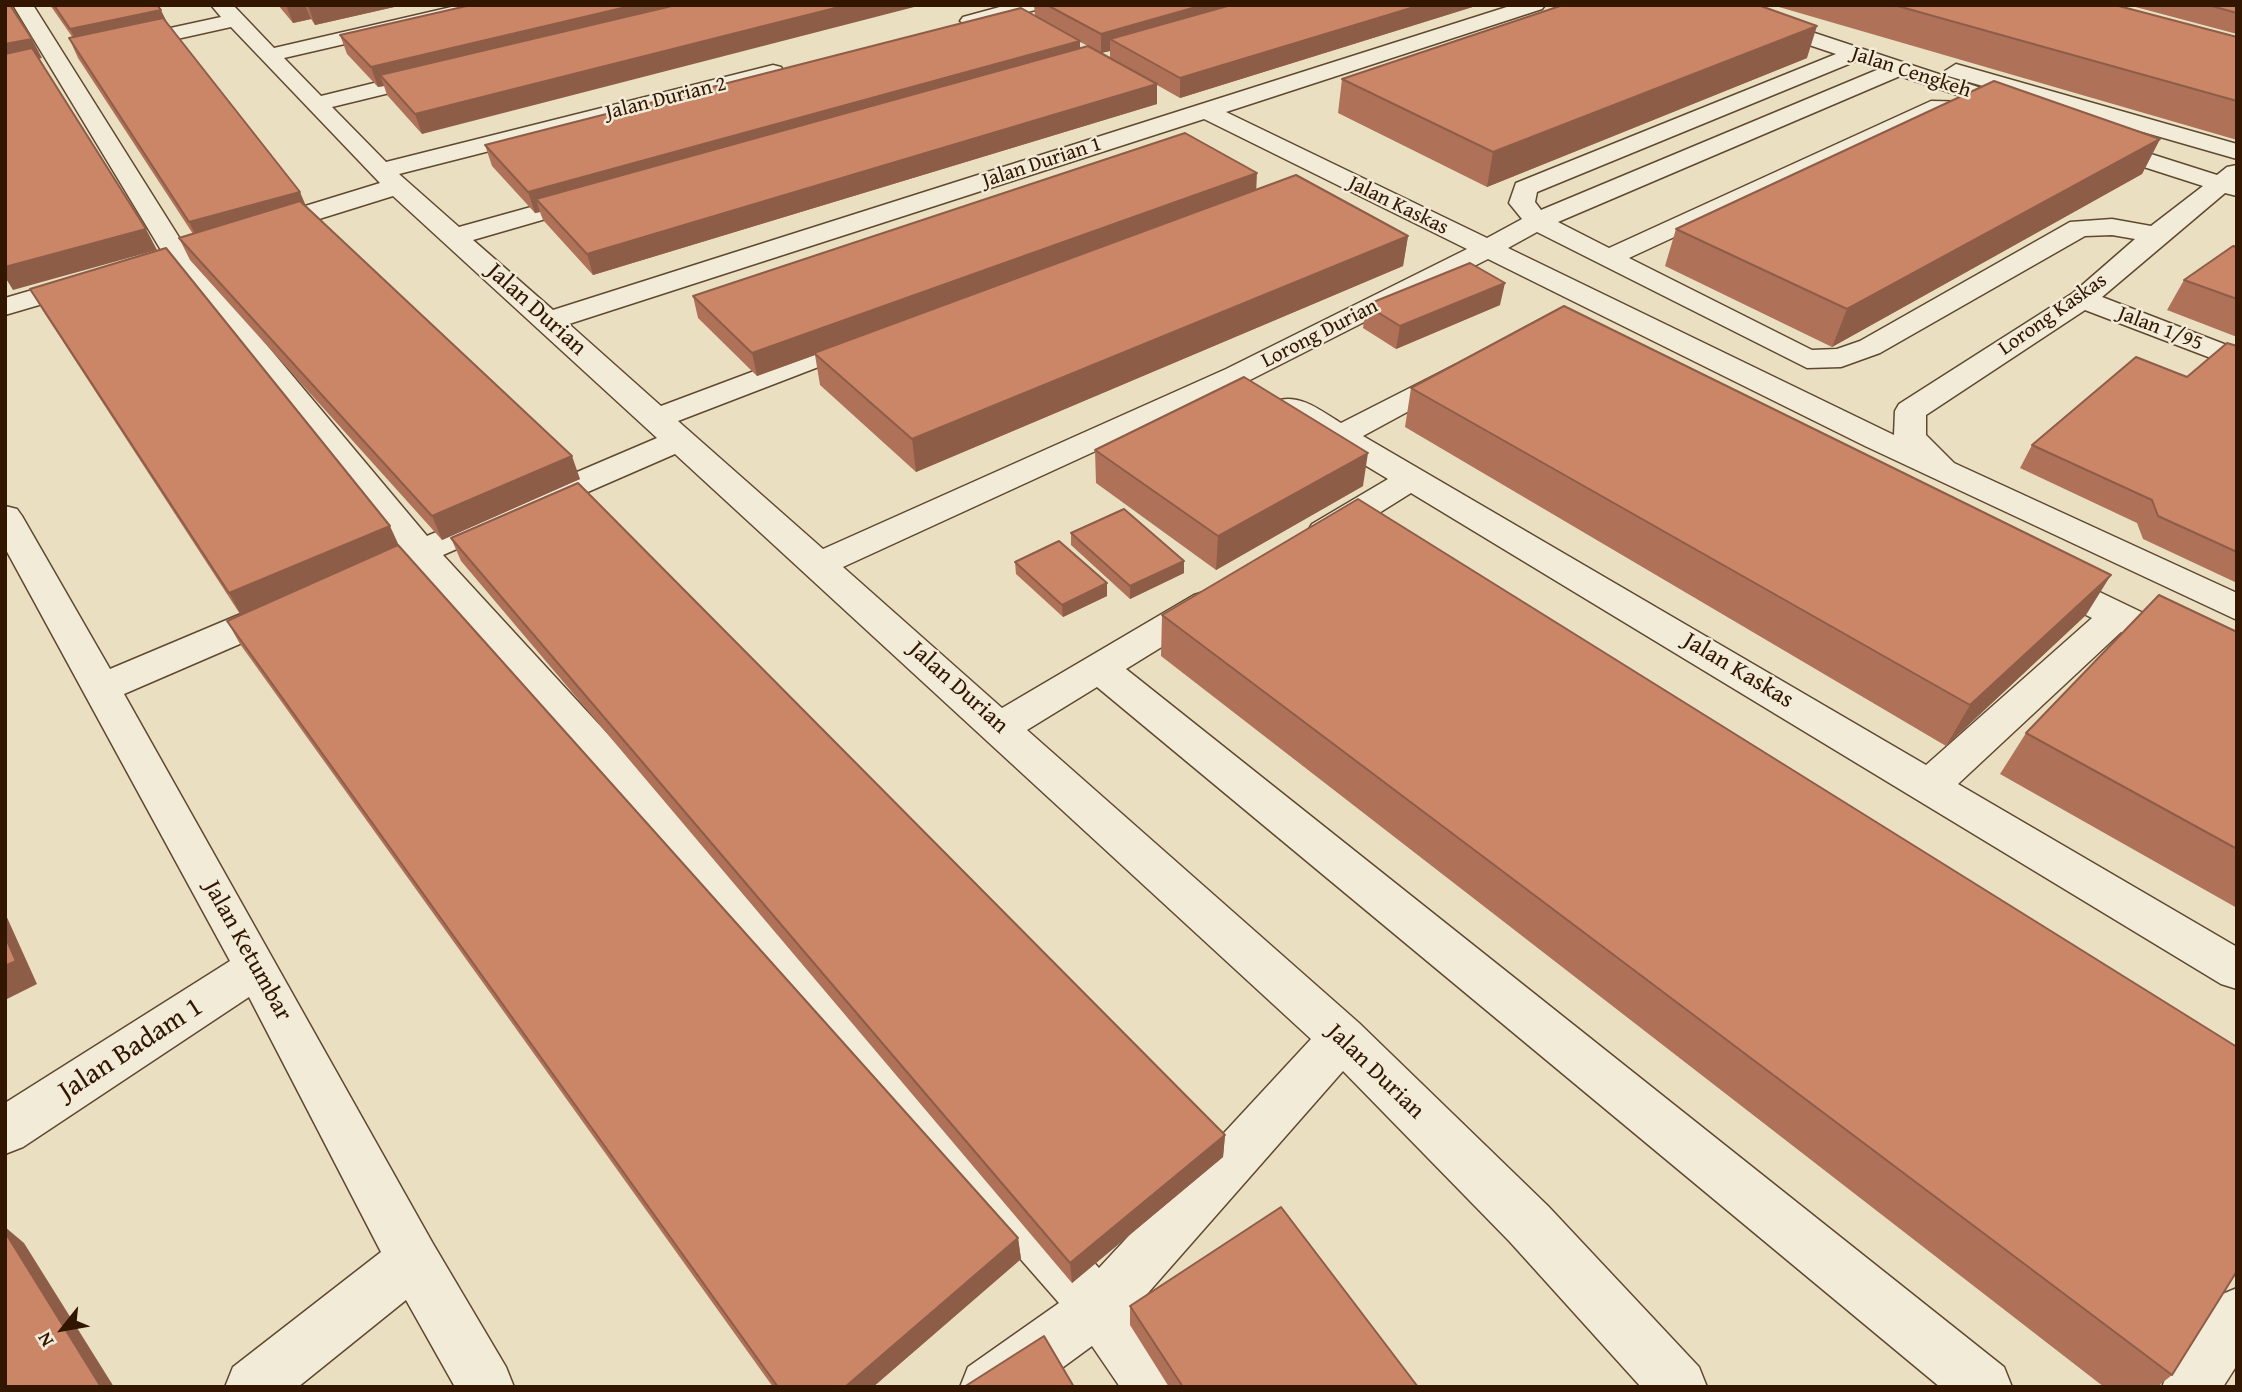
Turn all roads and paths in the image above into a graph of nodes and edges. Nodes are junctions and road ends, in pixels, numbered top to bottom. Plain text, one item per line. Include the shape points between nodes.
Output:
1 (23, 5) edge
2 (488, 5) edge
3 (1535, 5) edge
4 (1709, 5) edge
5 (1737, 5) edge
6 (229, 12) edge
7 (956, 15) edge
8 (1032, 15) edge
9 (1557, 18) edge
10 (106, 49) edge
11 (270, 55) junction
12 (1853, 55) junction
13 (794, 66) edge
14 (1897, 69) junction
15 (452, 71) edge
16 (1170, 102) edge
17 (317, 104) junction
18 (1198, 112) junction
19 (2020, 119) edge
20 (1229, 123) junction
21 (2070, 135) edge
22 (1330, 173) junction
23 (2233, 174) edge
24 (390, 179) junction
25 (1291, 186) edge
26 (613, 192) edge
27 (1537, 221) junction
28 (242, 234) edge
29 (2156, 235) junction
30 (454, 237) junction
31 (1486, 250) junction
32 (1608, 258) junction
33 (111, 275) edge
34 (2083, 299) junction
35 (5, 307) edge
36 (549, 321) junction
37 (889, 330) edge
38 (1485, 358) edge
39 (2237, 359) edge
40 (1237, 375) junction
41 (1802, 403) junction
42 (1910, 411) junction
43 (668, 429) junction
44 (1340, 436) junction
45 (1946, 471) junction
46 (1412, 478) junction
47 (1360, 510) junction
48 (5, 516) edge
49 (1396, 532) edge
50 (1301, 546) edge
51 (421, 552) junction
52 (819, 564) junction
53 (2019, 567) edge
54 (370, 573) edge
55 (1229, 589) edge
56 (306, 601) edge
57 (2237, 608) edge
58 (2116, 616) junction
59 (1098, 668) junction
60 (2237, 674) edge
61 (101, 688) junction
62 (1001, 727) junction
63 (1930, 785) junction
64 (257, 968) junction
65 (2237, 970) edge
66 (1342, 1038) junction
67 (5, 1131) edge
68 (413, 1260) junction
69 (1099, 1308) junction
70 (2237, 1315) edge
71 (253, 1387) edge
72 (486, 1387) edge
73 (988, 1387) edge
74 (1154, 1387) edge
75 (1679, 1387) edge
76 (1983, 1387) edge
77 (2190, 1387) edge

1 - 51 street via 176,254
2 - 11 street
3 - 18 street, Jalan Durian 1
4 - 12 street, Jalan Cengkeh
5 - 23 street
6 - 10 street
6 - 11 street, Jalan Durian
7 - 8 street via 980,19 1007,12
9 - 20 street
11 - 17 street, Jalan Durian
12 - 14 street, Jalan Cengkeh
12 - 27 street via 1525,188 1522,203
13 - 24 street, Jalan Durian 2
14 - 23 street, Jalan Cengkeh
14 - 27 street, Lorong Durian
15 - 17 street
16 - 18 street, Jalan Kaskas
17 - 24 street, Jalan Durian
18 - 20 street, Jalan Kaskas
18 - 36 street, Jalan Durian 1
19 - 32 street via 1968,106 1939,106
20 - 22 street, Jalan Kaskas
21 - 23 street
22 - 25 street
22 - 31 street, Jalan Kaskas
23 - 29 street, Lorong Kaskas
24 - 28 street, Jalan Durian 2
24 - 30 street, Jalan Durian
26 - 30 street
27 - 31 street, Lorong Durian
27 - 32 street
29 - 32 street via 2112,227 2080,228 1870,347 1841,358 1807,359
29 - 34 street, Lorong Kaskas
30 - 36 street, Jalan Durian
31 - 40 street, Lorong Durian
31 - 41 street, Jalan Kaskas
33 - 35 street
34 - 39 street, Jalan 1/95
34 - 42 street, Lorong Kaskas
36 - 43 street, Jalan Durian
37 - 43 street
38 - 44 street
40 - 44 street, Jalan Kaskas
40 - 52 street, Lorong Durian
41 - 42 street
41 - 45 street, Jalan Kaskas
42 - 45 street via 1910,437
43 - 51 street
43 - 52 street, Jalan Durian
44 - 46 street, Jalan Kaskas
45 - 57 street, Jalan Kaskas
46 - 47 street
46 - 63 street, Jalan Kaskas
47 - 49 street
47 - 50 street
48 - 61 street, Jalan Ketumbar
51 - 54 street
51 - 69 street
52 - 62 street, Jalan Durian
53 - 58 street
55 - 59 street
56 - 61 street
58 - 60 street
58 - 63 street
59 - 62 street
59 - 76 street
61 - 64 street, Jalan Ketumbar
62 - 66 street, Jalan Durian
63 - 65 street, Jalan Kaskas
64 - 67 street, Jalan Badam 1
64 - 68 street, Jalan Ketumbar
66 - 69 street
66 - 75 street, Jalan Durian via 1529,1224
68 - 71 street
68 - 72 street, Jalan Ketumbar
69 - 73 street
69 - 74 street
70 - 77 street

